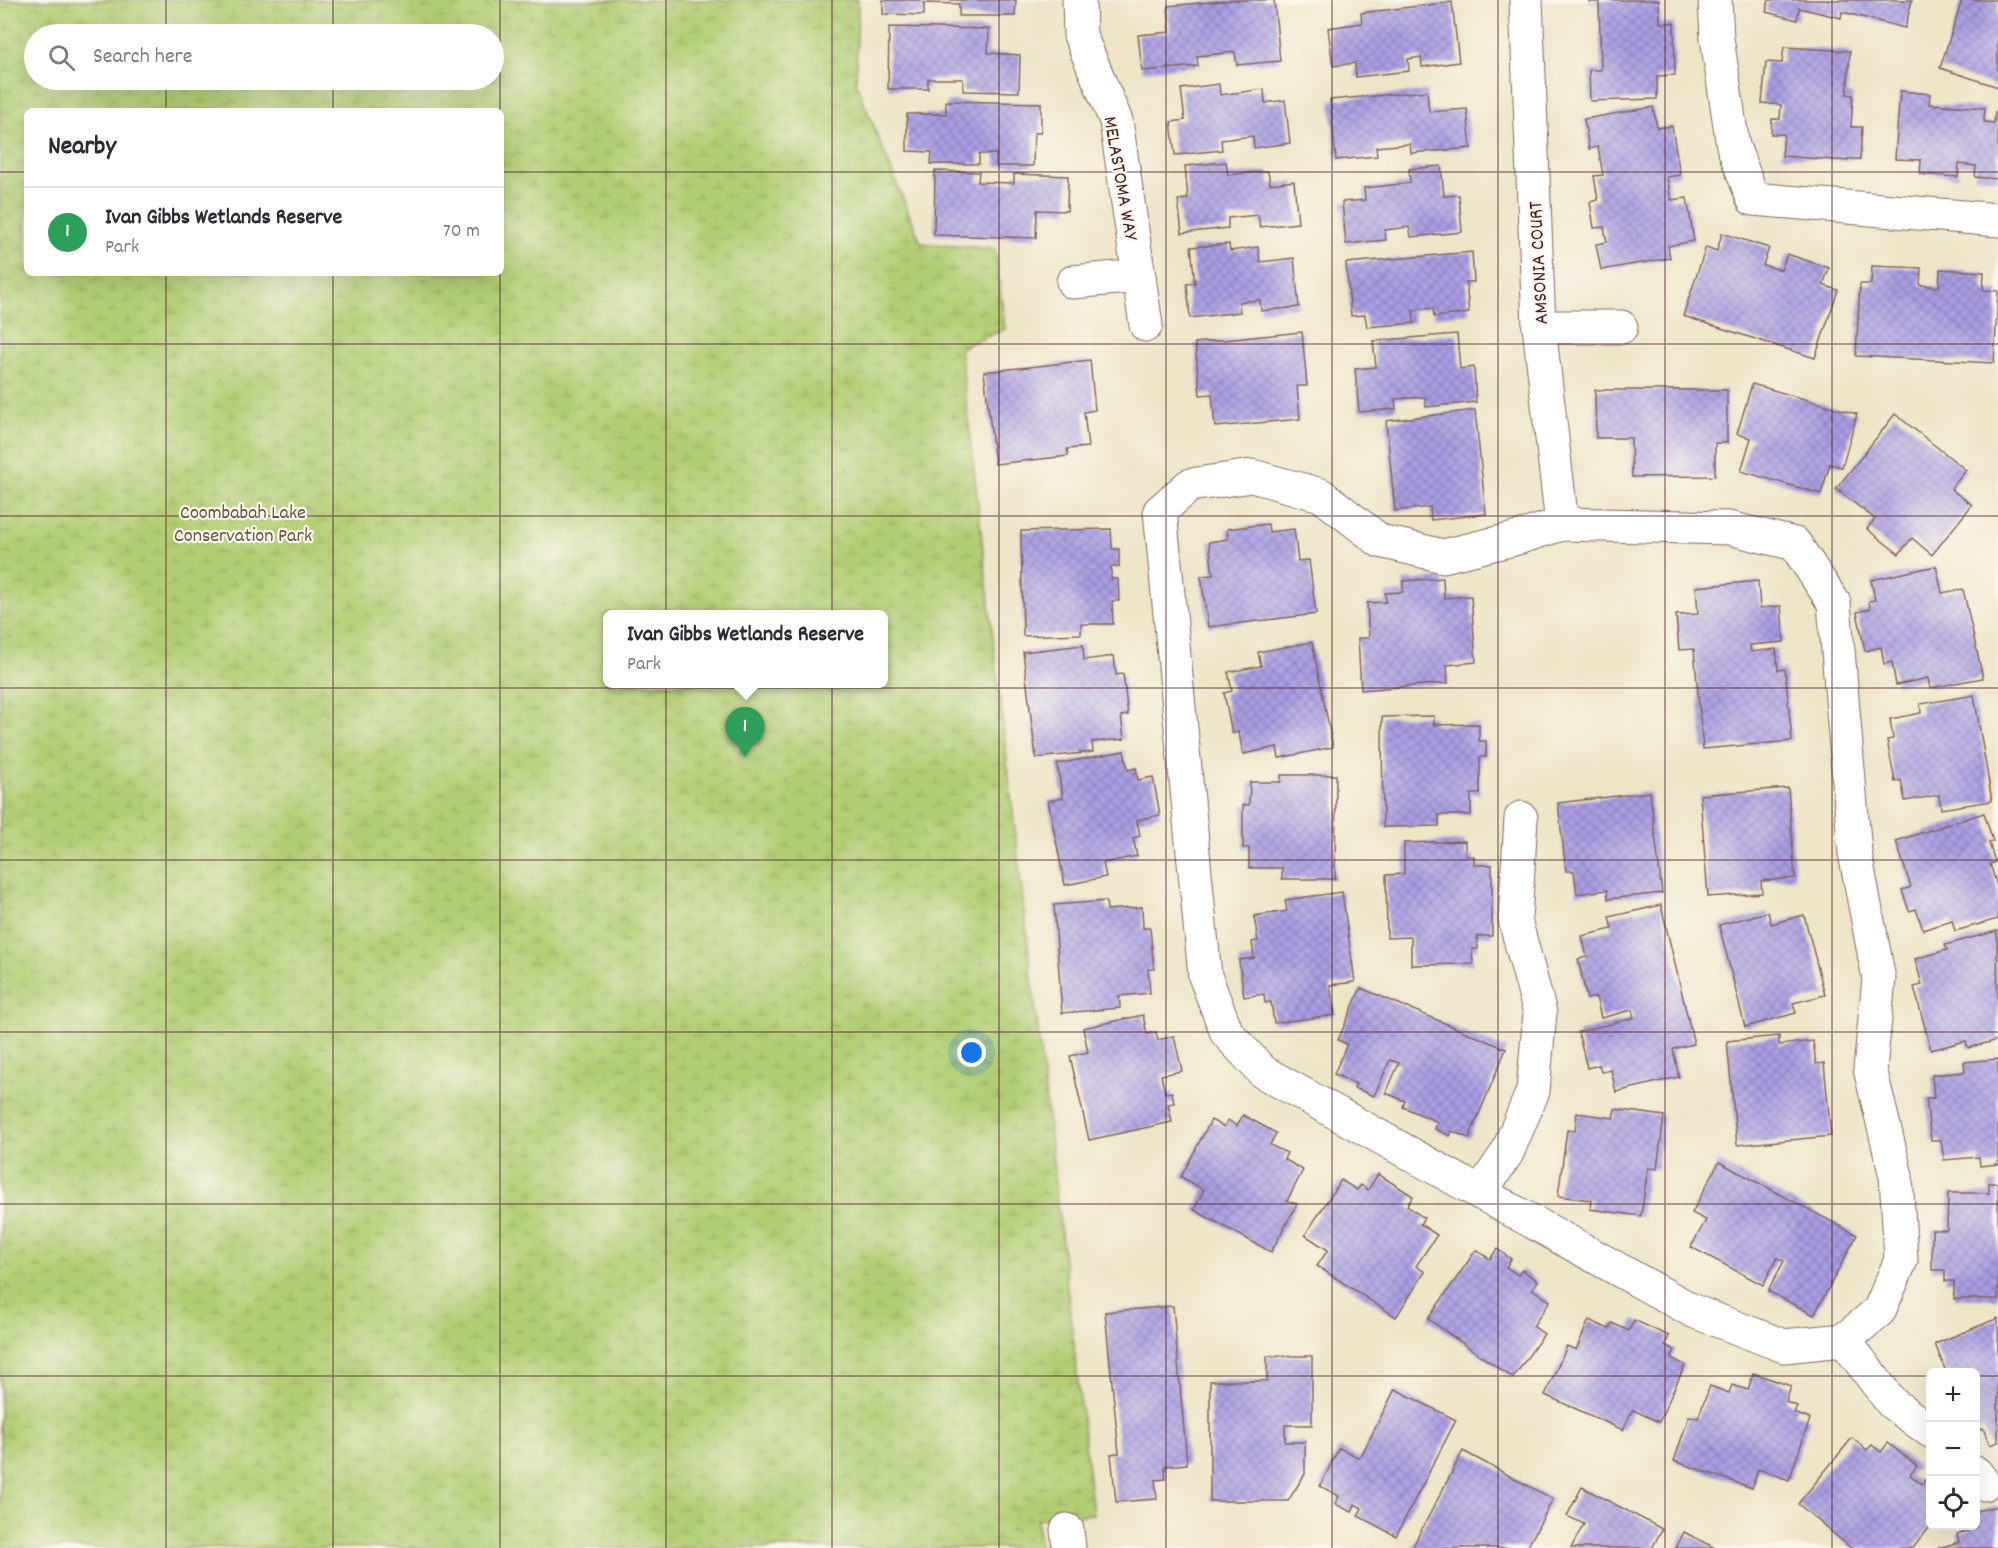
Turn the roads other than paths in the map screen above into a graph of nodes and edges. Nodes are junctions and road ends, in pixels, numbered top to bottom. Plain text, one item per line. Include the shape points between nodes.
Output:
1 (1079, 0) edge
2 (1526, 0) edge
3 (1715, 0) edge
4 (1998, 220) edge
5 (1139, 276) junction
6 (1074, 282) dead end
7 (1146, 326) dead end
8 (1539, 327) junction
9 (1621, 327) dead end
10 (1562, 524) junction
11 (1521, 818) dead end
12 (1480, 1193) junction
13 (1844, 1340) junction
14 (1926, 1428) edge

1 - 5 street, MELASTOMA WAY via 1080,36 1116,121
2 - 8 street, AMSONIA COURT
3 - 4 street via 1733,146 1753,199
5 - 6 street
5 - 7 street, MELASTOMA WAY
8 - 9 street
8 - 10 street, AMSONIA COURT
10 - 12 street via 1443,556 1380,541 1322,495 1252,476 1190,485 1160,511 1205,976 1227,1033 1263,1072
10 - 13 street via 1730,528 1795,544 1834,603 1855,853 1879,979 1870,1069 1896,1176 1901,1260 1879,1311
11 - 12 street via 1515,920 1540,1013 1533,1091 1508,1154
12 - 13 street via 1693,1311 1784,1346
13 - 14 street via 1892,1403

